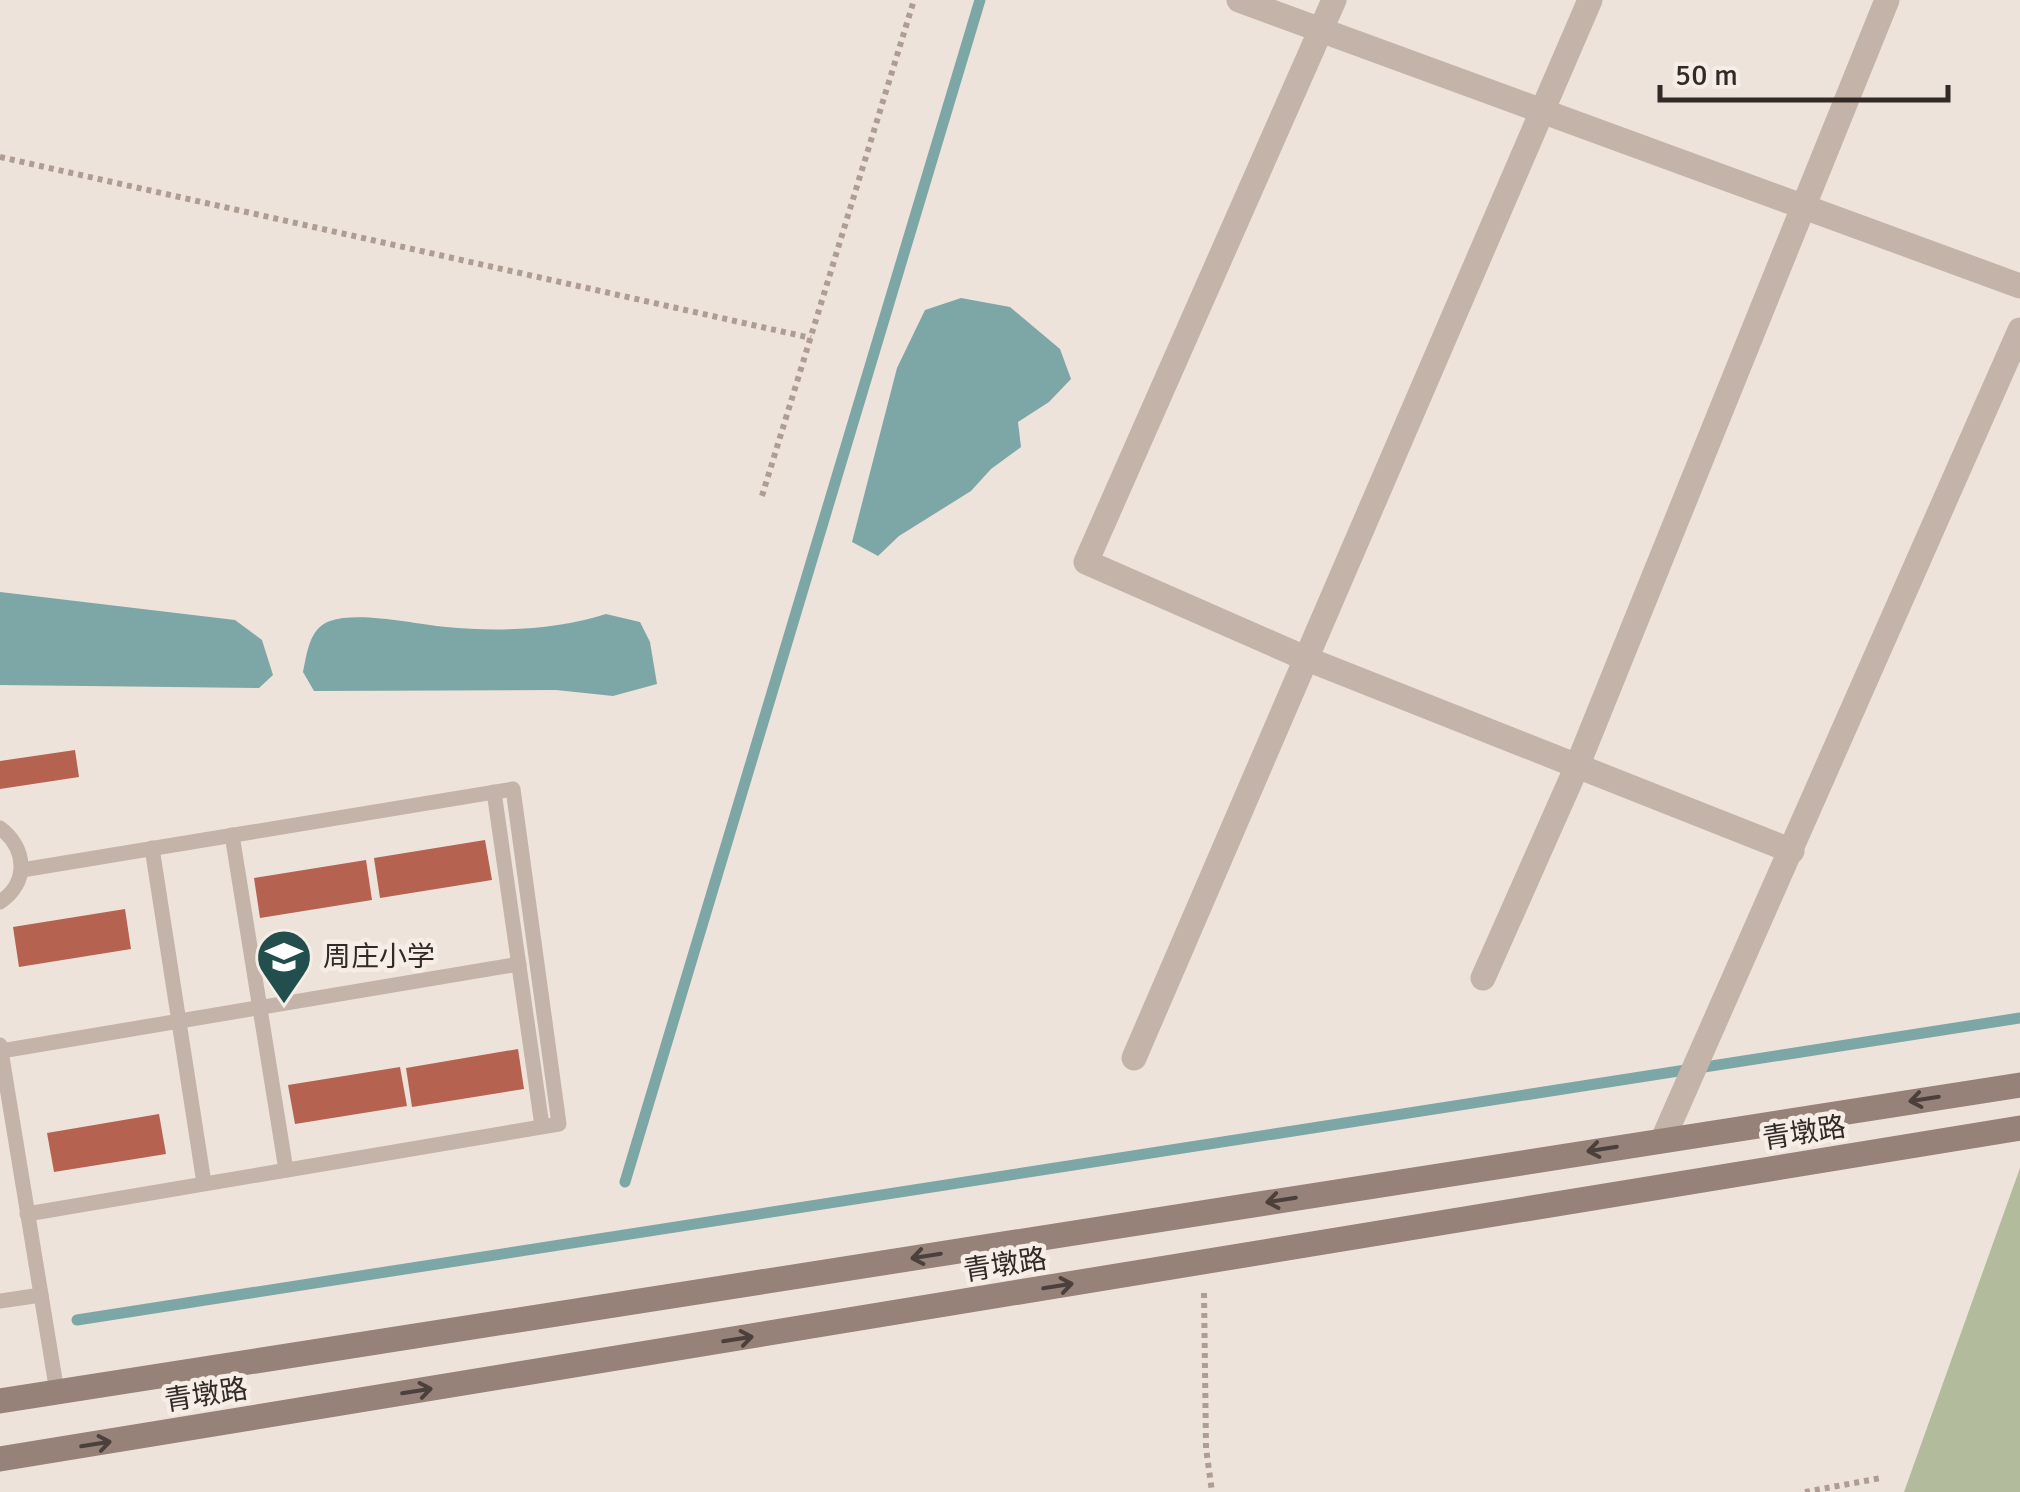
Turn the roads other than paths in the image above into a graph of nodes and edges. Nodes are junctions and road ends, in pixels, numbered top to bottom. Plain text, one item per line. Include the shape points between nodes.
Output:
1 (1239, 0) edge
2 (1334, 0) edge
3 (1590, 0) edge
4 (1887, 0) edge
5 (1320, 30) junction
6 (1542, 112) junction
7 (1802, 208) junction
8 (2020, 286) edge
9 (2020, 330) edge
10 (1306, 659) junction
11 (1578, 764) junction
12 (494, 792) junction
13 (0, 828) edge
14 (232, 835) junction
15 (152, 848) junction
16 (1792, 852) junction
17 (22, 870) junction
18 (0, 902) edge
19 (519, 964) junction
20 (1483, 978) dead end
21 (260, 1008) junction
22 (179, 1021) junction
23 (0, 1048) edge
24 (1134, 1058) dead end
25 (2020, 1085) edge
26 (542, 1126) junction
27 (2020, 1128) edge
28 (1663, 1139) junction
29 (286, 1170) junction
30 (204, 1183) junction
31 (27, 1214) junction
32 (41, 1295) junction
33 (0, 1301) edge
34 (56, 1392) junction
35 (0, 1401) edge
36 (0, 1460) edge

1 - 5 street
2 - 5 street
3 - 6 street
4 - 7 street
5 - 6 street
5 - 10 street via 1086,562
6 - 7 street
6 - 10 street
7 - 8 street
7 - 11 street
9 - 16 street
10 - 11 street
10 - 24 street
11 - 16 street
11 - 20 street
12 - 14 lane
12 - 19 lane
12 - 26 lane via 512,789 559,1124
13 - 17 lane via 18,848
14 - 15 lane
14 - 21 lane
15 - 17 lane
15 - 22 lane
16 - 28 street
17 - 18 lane
19 - 21 lane
19 - 26 lane
21 - 22 lane
21 - 29 lane
22 - 23 lane
22 - 30 lane
23 - 31 lane
25 -> 28 main road, 青墩路
26 - 29 lane
36 -> 27 main road, 青墩路
28 -> 34 main road, 青墩路
29 - 30 lane
30 - 31 lane
31 - 32 lane
32 - 33 lane
32 - 34 lane
34 - 35 main road, 青墩路

